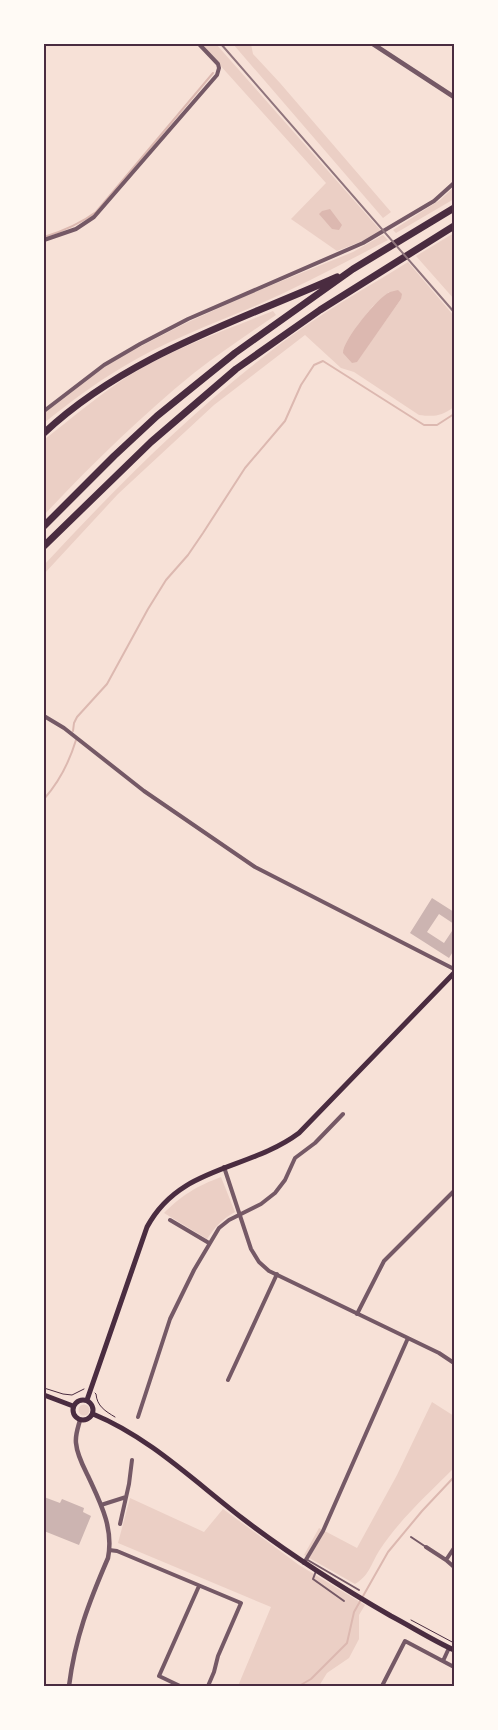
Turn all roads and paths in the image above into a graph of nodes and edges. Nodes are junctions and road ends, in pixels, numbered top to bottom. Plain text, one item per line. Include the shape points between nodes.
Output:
1 (199, 44) edge
2 (373, 44) edge
3 (454, 97) edge
4 (454, 183) edge
5 (454, 208) edge
6 (454, 226) edge
7 (44, 240) edge
8 (353, 269) junction
9 (44, 411) edge
10 (44, 433) edge
11 (44, 526) edge
12 (60, 530) junction
13 (44, 546) edge
14 (44, 550) edge
15 (44, 716) edge
16 (454, 969) edge
17 (454, 973) edge
18 (343, 1114) dead end
19 (224, 1168) junction
20 (454, 1191) edge
21 (240, 1214) junction
22 (170, 1220) dead end
23 (209, 1243) junction
24 (277, 1274) junction
25 (357, 1314) junction
26 (408, 1338) junction
27 (454, 1363) edge
28 (228, 1380) dead end
29 (44, 1388) edge
30 (82, 1389) dead end
31 (96, 1394) dead end
32 (44, 1395) edge
33 (87, 1400) junction
34 (73, 1406) junction
35 (104, 1410) dead end
36 (93, 1414) junction
37 (138, 1417) dead end
38 (80, 1420) junction
39 (132, 1460) dead end
40 (126, 1497) junction
41 (101, 1505) junction
42 (120, 1524) dead end
43 (411, 1537) dead end
44 (426, 1547) joint
45 (454, 1548) edge
46 (110, 1550) junction
47 (446, 1560) junction
48 (305, 1561) junction
49 (454, 1567) edge
50 (316, 1572) junction
51 (199, 1586) junction
52 (358, 1590) dead end
53 (344, 1601) dead end
54 (406, 1617) dead end
55 (454, 1643) edge
56 (452, 1649) edge
57 (443, 1660) junction
58 (454, 1666) edge
59 (69, 1686) edge
60 (180, 1686) edge
61 (208, 1686) edge
62 (382, 1686) edge

1 - 7 street via 218,64 217,75 94,217 76,229
2 - 3 street
4 - 9 street via 434,201 363,243 188,319 140,344 104,365
5 - 8 highway
6 - 12 highway via 320,310 236,368 151,442
8 - 10 highway via 139,365 93,394
8 - 11 highway via 190,388 114,456
12 - 13 highway
12 - 14 highway
15 - 16 street via 144,791 256,867
17 - 19 main road via 298,1133 273,1149
18 - 21 street via 295,1158 275,1193
19 - 21 street
19 - 33 main road via 175,1192 154,1214 140,1245
20 - 25 street via 384,1262
21 - 23 street via 224,1224
21 - 24 street via 255,1257 269,1271
22 - 23 street
23 - 37 street via 170,1319
24 - 25 street
24 - 28 street
25 - 26 street
26 - 27 street
26 - 48 street via 323,1530
29 - 30 path via 72,1395
31 - 35 path
32 - 34 main road
33 - 34 main road via 77,1401
33 - 36 main road via 93,1407
34 - 38 main road via 74,1414
36 - 38 main road via 86,1420
36 - 48 main road via 153,1449 248,1523
38 - 41 street via 77,1448
39 - 40 street
40 - 41 street
40 - 42 street
41 - 46 street via 110,1534
43 - 44 lane
44 - 47 street
45 - 47 street
46 - 51 street
46 - 59 street via 82,1621
47 - 49 street
48 - 50 main road
48 - 52 lane
50 - 53 lane via 313,1579
50 - 56 main road
51 - 60 street via 158,1676
51 - 61 street via 242,1603
54 - 55 path
56 - 57 street
57 - 58 street
57 - 62 street via 405,1641

